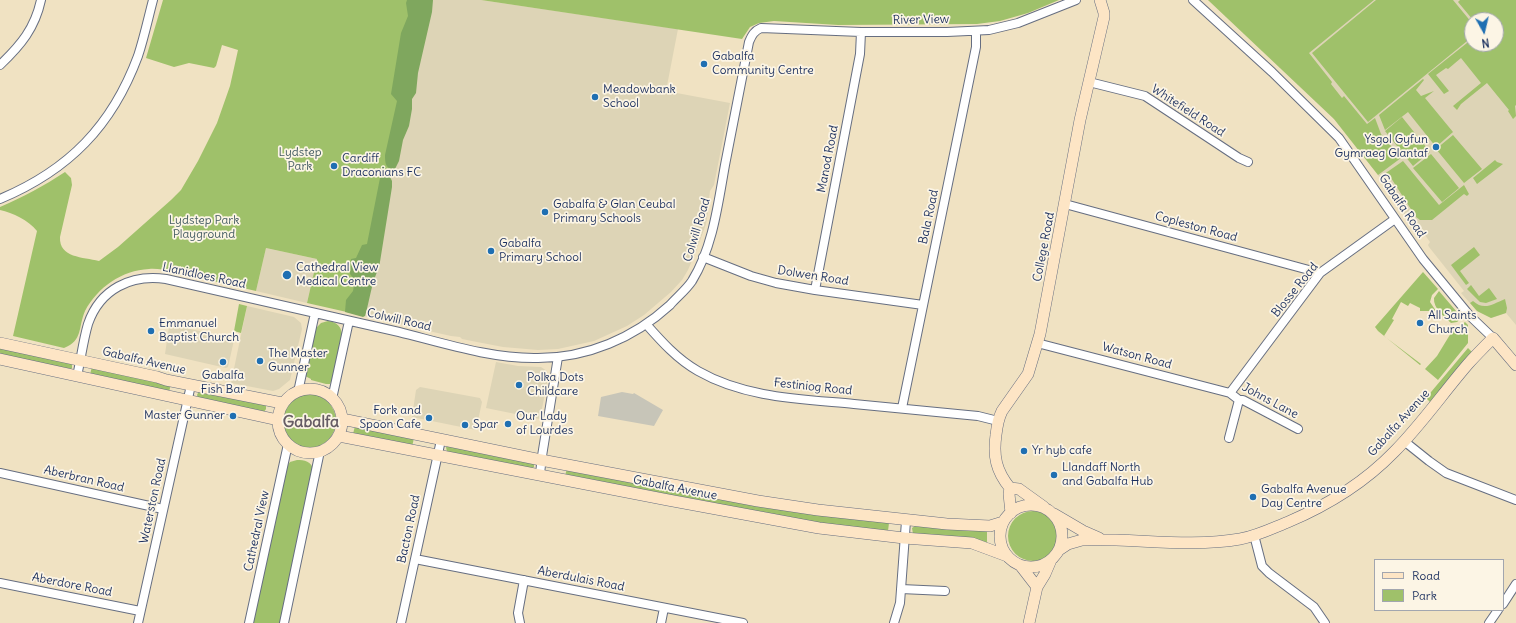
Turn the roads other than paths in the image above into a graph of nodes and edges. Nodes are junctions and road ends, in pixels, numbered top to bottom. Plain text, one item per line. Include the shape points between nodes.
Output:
1 (41, 0) edge
2 (153, 0) edge
3 (1076, 0) edge
4 (1100, 0) edge
5 (1193, 0) edge
6 (761, 28) joint
7 (976, 31) junction
8 (861, 32) junction
9 (0, 64) edge
10 (1089, 82) junction
11 (1248, 162) dead end
12 (0, 198) edge
13 (1065, 204) junction
14 (1395, 219) junction
15 (703, 257) junction
16 (1320, 273) junction
17 (815, 290) junction
18 (923, 305) junction
19 (315, 313) junction
20 (349, 321) junction
21 (646, 324) junction
22 (1493, 338) junction
23 (0, 343) edge
24 (1038, 343) junction
25 (558, 357) junction
26 (0, 360) edge
27 (80, 360) junction
28 (1516, 364) edge
29 (77, 376) junction
30 (191, 385) junction
31 (298, 392) junction
32 (1230, 393) junction
33 (187, 399) junction
34 (332, 399) junction
35 (1239, 400) junction
36 (282, 403) junction
37 (902, 408) junction
38 (342, 419) junction
39 (278, 420) junction
40 (998, 421) junction
41 (1298, 429) dead end
42 (339, 436) junction
43 (1229, 438) dead end
44 (440, 440) junction
45 (1404, 441) junction
46 (288, 444) junction
47 (320, 451) junction
48 (437, 454) junction
49 (541, 460) junction
50 (0, 473) edge
51 (540, 474) junction
52 (1010, 488) junction
53 (1516, 500) edge
54 (163, 509) junction
55 (1048, 510) junction
56 (1011, 513) junction
57 (906, 521) junction
58 (1003, 522) junction
59 (1254, 535) junction
60 (904, 538) junction
61 (1101, 539) junction
62 (1059, 550) junction
63 (1007, 556) junction
64 (415, 558) junction
65 (1051, 560) junction
66 (1020, 565) junction
67 (524, 580) junction
68 (0, 583) edge
69 (1516, 584) edge
70 (1036, 587) junction
71 (901, 589) junction
72 (945, 591) dead end
73 (1504, 602) edge
74 (664, 608) junction
75 (140, 611) junction
76 (1497, 611) edge
77 (138, 623) edge
78 (249, 623) edge
79 (284, 623) edge
80 (401, 623) edge
81 (520, 623) edge
82 (661, 623) edge
83 (743, 623) edge
84 (894, 623) edge
85 (1029, 623) edge
86 (1325, 623) edge
87 (1489, 623) edge

1 - 9 street via 31,30
2 - 12 street via 134,65 112,109 99,128 63,163 26,187
3 - 7 street, River View via 1018,23
4 - 10 street, College Road via 1104,17
5 - 14 street, Gabalfa Road via 1339,138
6 - 8 street, River View
6 - 15 street, Colwill Road via 752,34 749,42 717,212
7 - 8 street, River View
7 - 18 street, Bala Road via 976,47
8 - 17 street, Manod Road via 860,54
10 - 11 street, Whitefield Road via 1145,96
10 - 13 street, College Road
13 - 16 street, Copleston Road
13 - 24 street, College Road
14 - 16 street, Blosse Road
14 - 22 street, Gabalfa Road via 1444,286
15 - 17 street, Dolwen Road via 758,278
15 - 21 street, Colwill Road via 692,281 684,291
16 - 32 street, Blosse Road
17 - 18 street, Dolwen Road
18 - 37 street, Bala Road
19 - 20 street, Colwill Road
19 - 27 street, Llanidloes Road via 156,277 139,278 111,291 98,305 88,325
19 - 31 street
20 - 25 street, Colwill Road via 493,354 522,358
20 - 34 street
21 - 25 street, Colwill Road via 627,336 607,344
21 - 37 street, Festiniog Road via 667,346 697,370 733,386 801,399
22 - 28 street, Gabalfa Road
22 - 45 street, Gabalfa Avenue via 1468,363
23 - 27 street, Gabalfa Avenue
24 - 32 street, Watson Road
24 - 40 street, College Road via 1025,379
25 - 49 street
26 - 29 street
27 - 29 street, Llanidloes Road
27 - 30 street, Gabalfa Avenue
29 - 33 street
30 - 33 street, Waterston Road
30 - 36 street, Gabalfa Avenue
31 - 34 street via 321,391
31 - 36 street
32 - 35 street, Johns Lane
33 - 39 street
33 - 54 street, Waterston Road
34 - 38 street via 339,408
35 - 41 street, Johns Lane
35 - 43 street
36 - 39 street
37 - 40 street, Festiniog Road via 978,416
38 - 42 street
38 - 44 street, Gabalfa Avenue
39 - 46 street via 280,433
40 - 52 street, College Road via 994,447 995,461
42 - 47 street
42 - 48 street, Gabalfa Avenue
44 - 48 street, Bacton Road
44 - 49 street, Gabalfa Avenue
45 - 53 street via 1446,473
45 - 59 street, Gabalfa Avenue via 1362,480 1338,497 1299,518
46 - 47 street via 302,452
46 - 78 street, Cathedral View
47 - 79 street
48 - 51 street, Gabalfa Avenue
48 - 64 street, Bacton Road
49 - 51 street
49 - 57 street, Gabalfa Avenue via 758,501
50 - 54 street, Aberbran Road
51 - 60 street, Gabalfa Avenue via 756,517 819,528
52 - 55 street via 1019,489
52 - 56 street
54 - 75 street, Waterston Road
55 - 56 street via 1036,505 1027,505
55 - 61 street, Gabalfa Avenue
55 - 62 street via 1059,522 1062,532
56 - 58 street
57 - 58 street, Gabalfa Avenue via 990,526
57 - 60 street
58 - 63 street via 1000,540
59 - 61 street, Gabalfa Avenue via 1220,541 1193,542
59 - 86 street via 1262,566 1314,607
60 - 63 street, Gabalfa Avenue via 972,543
60 - 71 street
61 - 62 street, Gabalfa Avenue via 1076,541
62 - 65 street
63 - 66 street
64 - 67 street, Aberdulais Road
64 - 80 street, Bacton Road
65 - 66 street via 1031,567
65 - 70 street
66 - 70 street
67 - 74 street, Aberdulais Road
67 - 81 street via 518,613
68 - 75 street, Aberdore Road
69 - 73 street
70 - 85 street
71 - 72 street
71 - 84 street
74 - 82 street
74 - 83 street, Aberdulais Road
75 - 77 street, Waterston Road
76 - 87 street

